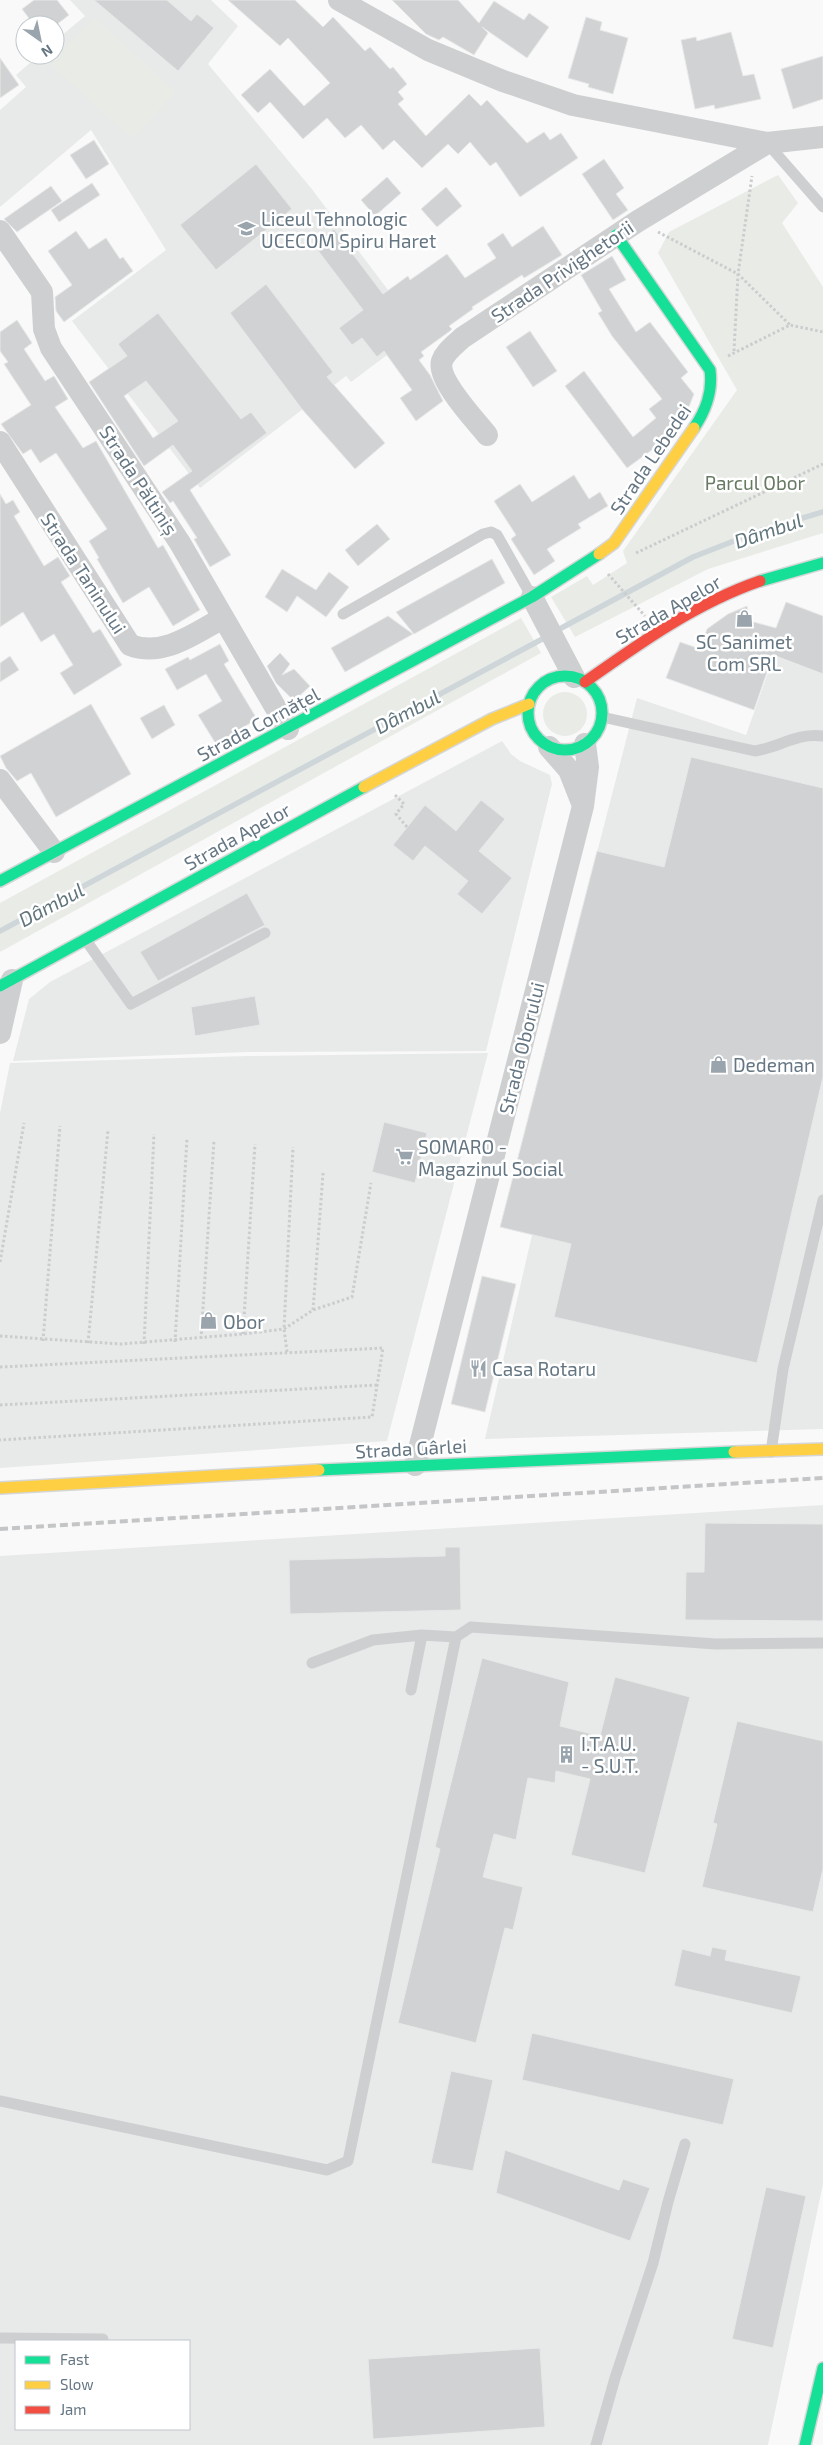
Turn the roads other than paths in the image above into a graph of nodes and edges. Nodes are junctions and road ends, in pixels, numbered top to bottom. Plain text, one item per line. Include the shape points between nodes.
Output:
1 (338, 0) edge
2 (823, 137) edge
3 (761, 146) junction
4 (823, 207) edge
5 (0, 231) edge
6 (616, 235) junction
7 (487, 435) dead end
8 (0, 442) edge
9 (823, 563) edge
10 (534, 601) junction
11 (343, 614) dead end
12 (223, 618) junction
13 (616, 660) junction
14 (580, 680) junction
15 (600, 700) junction
16 (529, 704) junction
17 (602, 717) junction
18 (492, 719) junction
19 (288, 729) junction
20 (532, 730) junction
21 (823, 736) edge
22 (585, 744) junction
23 (549, 747) junction
24 (0, 780) edge
25 (583, 806) junction
26 (54, 852) junction
27 (0, 881) edge
28 (265, 933) dead end
29 (85, 939) junction
30 (6, 983) edge
31 (0, 1033) edge
32 (823, 1200) edge
33 (823, 1449) edge
34 (771, 1452) junction
35 (415, 1465) junction
36 (0, 1488) edge
37 (422, 1635) junction
38 (456, 1638) junction
39 (823, 1643) edge
40 (312, 1663) dead end
41 (411, 1690) dead end
42 (0, 2101) edge
43 (685, 2144) dead end
44 (0, 2338) edge
45 (102, 2339) dead end
46 (823, 2368) edge
47 (596, 2445) edge
48 (805, 2445) edge

1 - 3 street via 428,50 503,81 573,105
2 - 3 street
3 - 4 lane
3 - 6 street, Strada Privighetorii
5 - 12 street, Strada Păltiniș via 42,292 44,329 51,348 180,543
6 - 7 street, Strada Privighetorii via 462,338 447,352 441,363 442,374
6 - 10 street, Strada Lebedei via 710,370 710,395 704,415 614,543
8 - 12 street, Strada Taninului via 130,645 144,650 160,648
9 - 13 street, Strada Apelor via 770,576 731,591
10 - 11 lane via 497,534 492,532 483,534
10 - 14 street
10 - 19 street, Strada Cornățel
12 - 19 street, Strada Păltiniș
13 - 14 street, Strada Apelor
13 - 15 street, Strada Apelor
14 - 15 street via 594,690
14 - 16 street via 563,676 551,679 541,685
15 - 17 street
16 - 18 street, Strada Apelor
16 - 20 street
17 - 21 lane via 755,751 804,735
17 - 22 street via 596,733
18 - 20 street
18 - 29 street, Strada Apelor
19 - 26 street, Strada Cornățel
20 - 23 street
22 - 23 street via 574,749
22 - 25 street, Strada Oborului via 588,767
23 - 25 street via 569,770
24 - 26 street
25 - 35 street, Strada Oborului
26 - 27 street, Strada Cornățel
28 - 29 lane via 130,1004
29 - 30 street, Strada Apelor
30 - 31 street
32 - 34 lane via 782,1369
33 - 34 street, Strada Gârlei
34 - 35 street, Strada Gârlei
35 - 36 street, Strada Gârlei
37 - 38 lane
37 - 40 lane via 373,1640
37 - 41 lane
38 - 39 lane via 471,1627 716,1644
38 - 42 lane via 348,2161 326,2170
43 - 47 lane via 653,2263
44 - 45 lane
46 - 48 street

